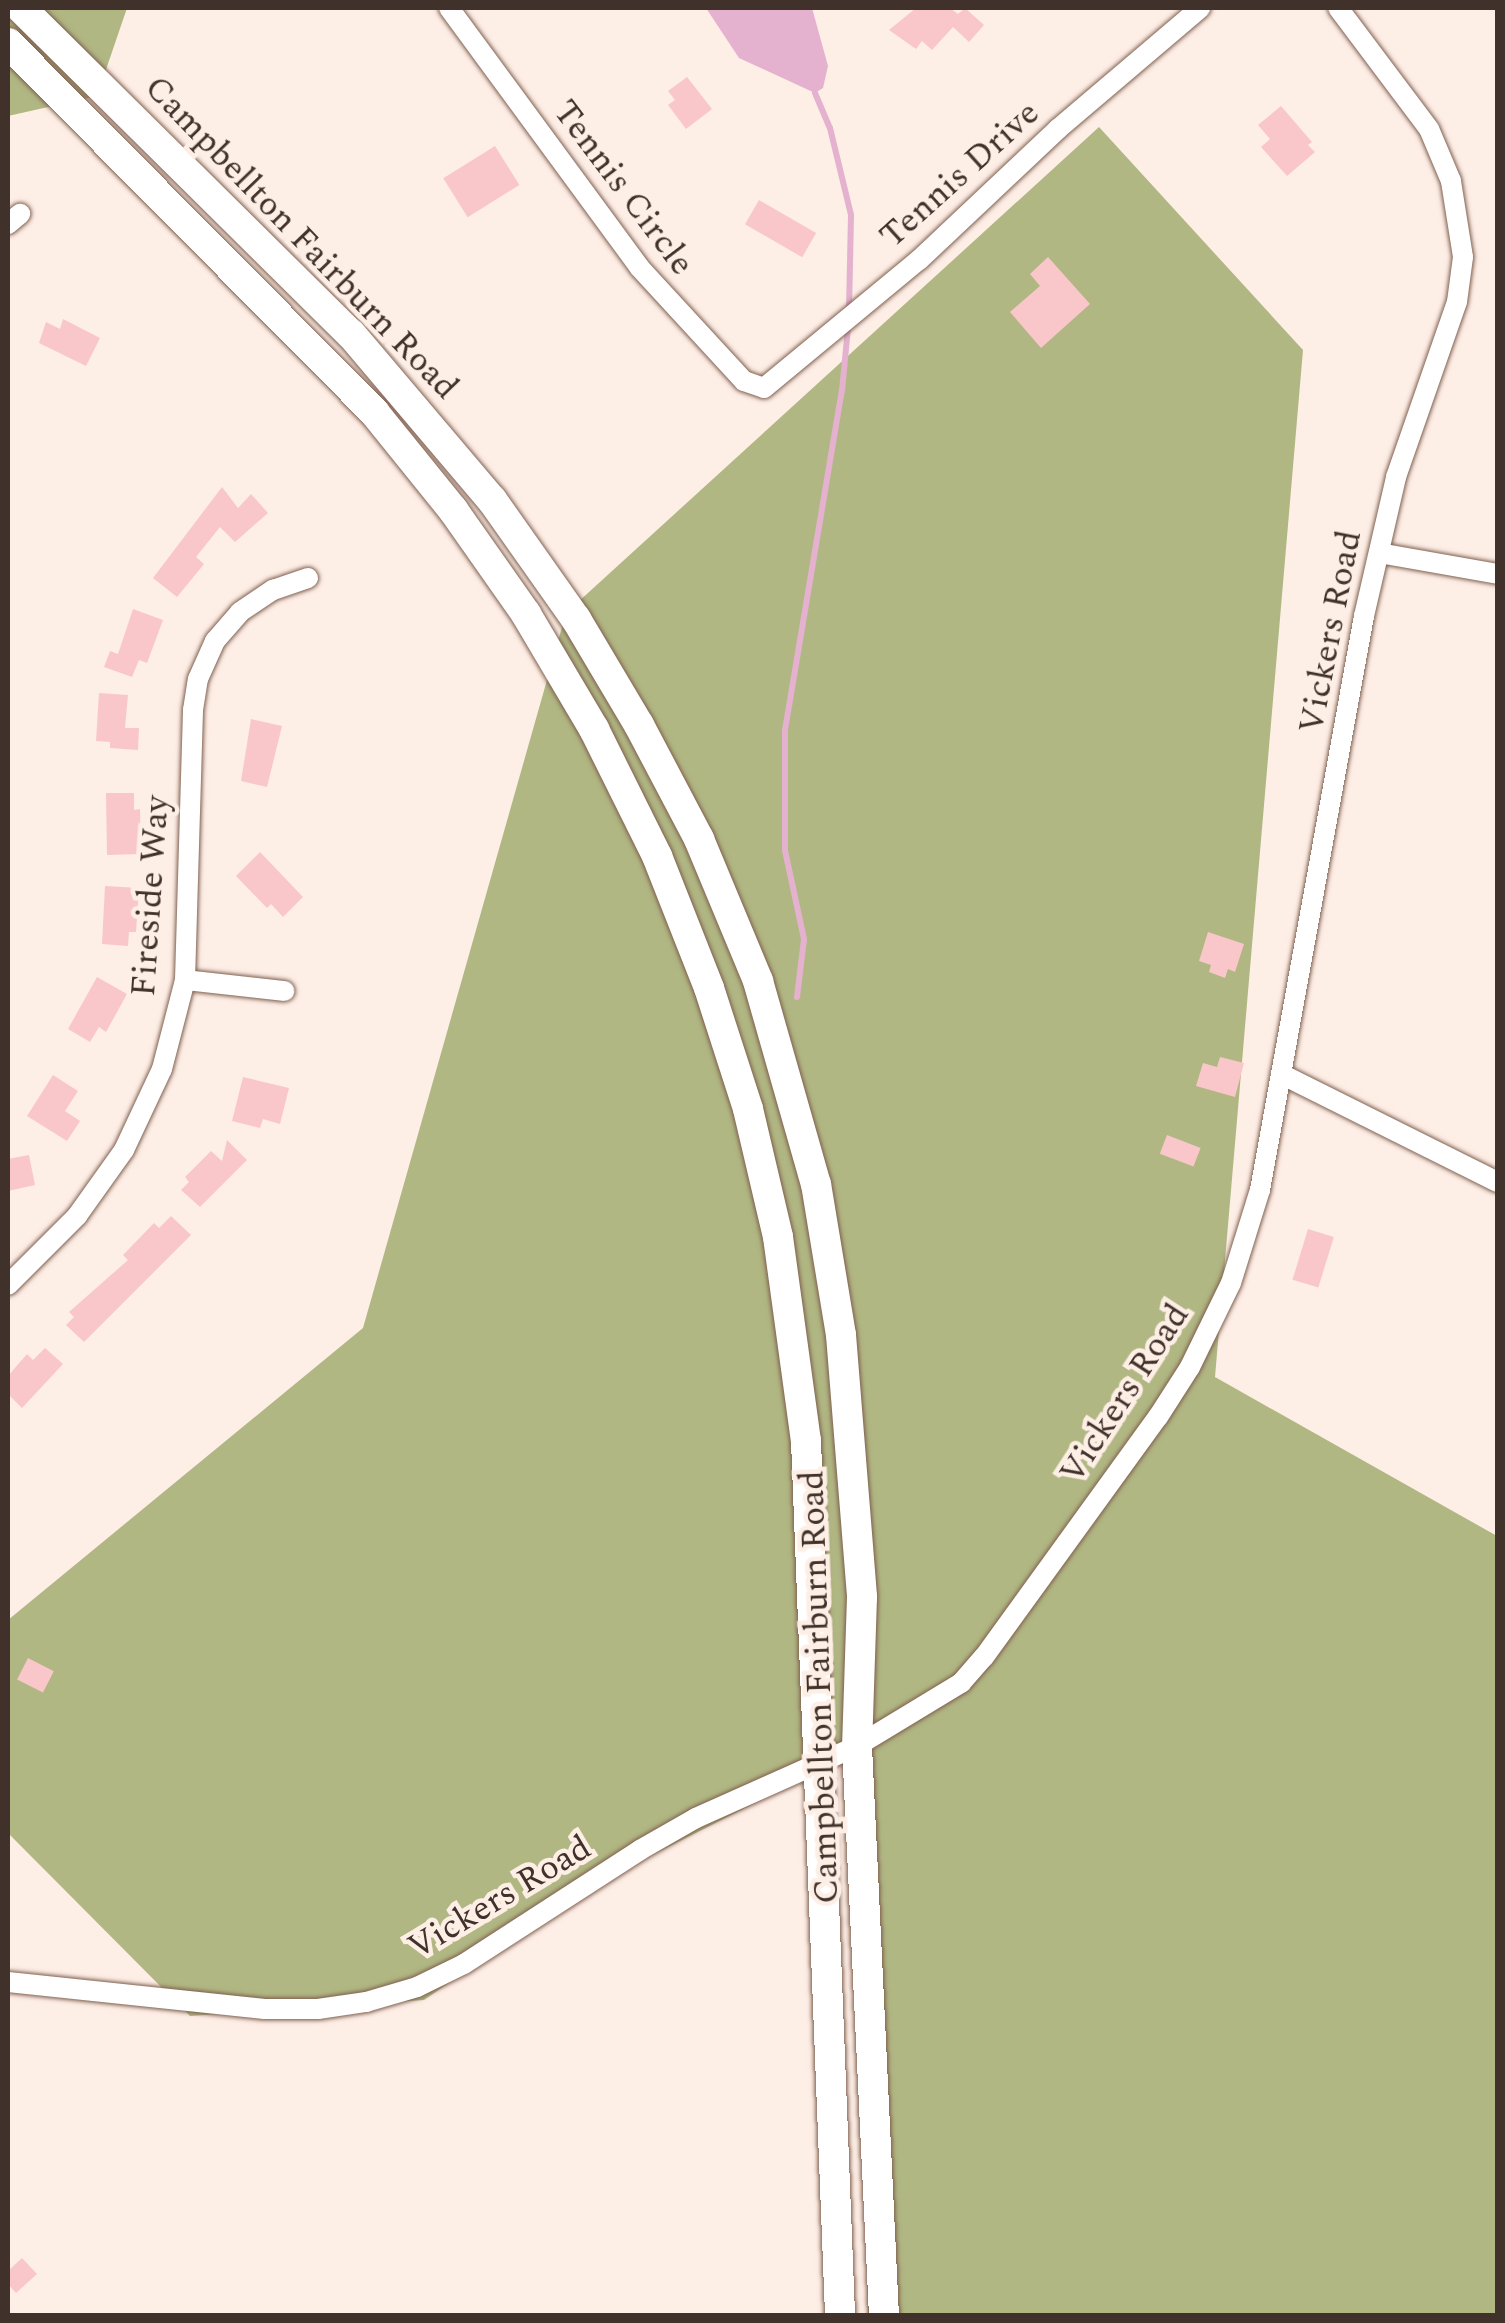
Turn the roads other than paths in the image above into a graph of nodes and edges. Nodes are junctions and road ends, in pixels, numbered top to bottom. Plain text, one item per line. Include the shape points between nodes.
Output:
1 (21, 8) edge
2 (449, 8) edge
3 (1200, 8) edge
4 (1338, 8) edge
5 (8, 42) edge
6 (764, 388) joint
7 (1379, 553) junction
8 (1498, 574) edge
9 (308, 578) dead end
10 (184, 980) junction
11 (284, 991) dead end
12 (1281, 1074) junction
13 (1498, 1182) edge
14 (8, 1286) edge
15 (857, 1746) junction
16 (816, 1762) junction
17 (8, 1982) edge
18 (840, 2316) edge
19 (884, 2316) edge

1 - 15 main road, Campbellton Fairburn Road via 351,334 447,442 576,619 700,839 763,995 796,1102 832,1267 862,1596
2 - 6 street, Tennis Circle via 638,267 744,381
3 - 6 street, Tennis Drive via 919,260
4 - 7 street, Vickers Road via 1429,130 1450,182 1463,257 1456,302 1425,382
5 - 16 main road, Campbellton Fairburn Road via 404,448 526,614 627,792 720,1018 778,1237 806,1441
7 - 8 street
7 - 12 street, Vickers Road
9 - 10 street, Fireside Way via 240,612 215,641 198,679
10 - 11 street
10 - 14 street, Fireside Way via 162,1069 124,1150 77,1216
12 - 13 street
12 - 15 street, Vickers Road via 1260,1190 1231,1283 1190,1367 984,1657 961,1683
15 - 16 street, Vickers Road
15 - 19 main road, Campbellton Fairburn Road
16 - 17 street, Vickers Road via 640,1850 464,1964 366,2002 265,2009
16 - 18 main road, Campbellton Fairburn Road

